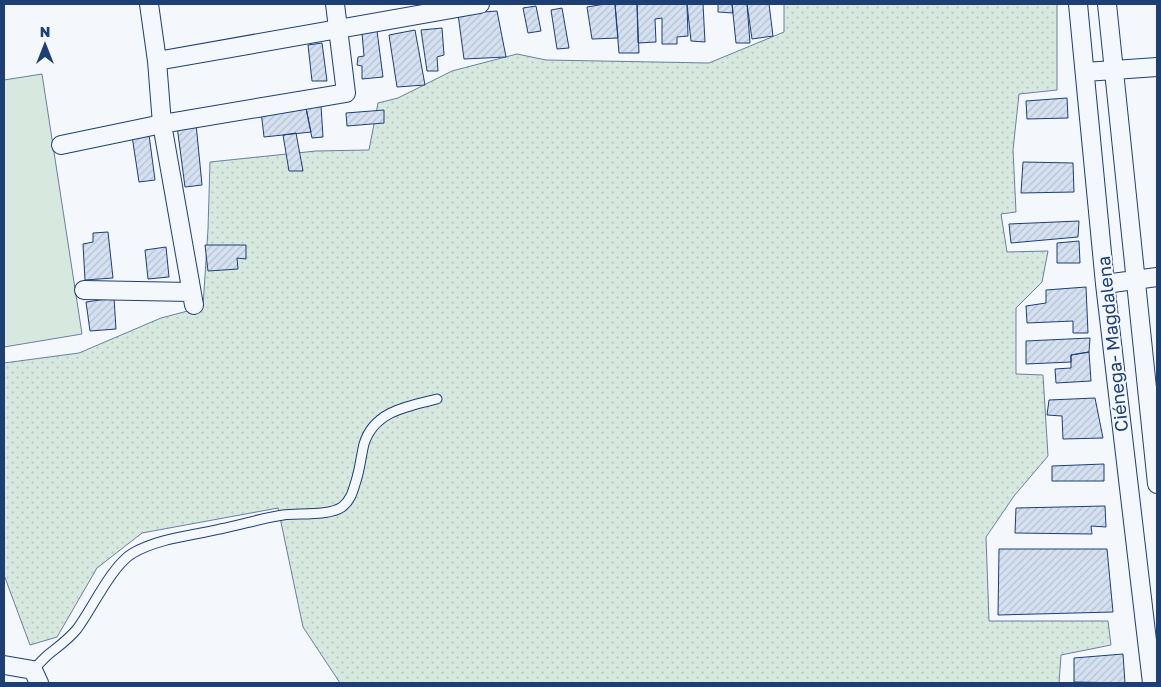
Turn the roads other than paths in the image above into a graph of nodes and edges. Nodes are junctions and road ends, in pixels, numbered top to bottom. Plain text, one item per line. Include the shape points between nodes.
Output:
1 (149, 4) edge
2 (335, 4) edge
3 (480, 4) edge
4 (1078, 4) edge
5 (1107, 4) edge
6 (338, 28) junction
7 (157, 62) junction
8 (1157, 66) edge
9 (1114, 70) junction
10 (1084, 72) junction
11 (162, 124) junction
12 (61, 145) dead end
13 (1157, 278) edge
14 (1135, 280) junction
15 (1105, 284) junction
16 (84, 290) dead end
17 (437, 399) dead end
18 (1157, 484) edge
19 (4, 665) edge
20 (36, 677) edge
21 (1152, 683) edge

1 - 7 street
2 - 6 street
3 - 6 street
4 - 10 street, Ciénega- Magdalena
5 - 9 street
6 - 7 street
6 - 11 street via 346,93
7 - 11 street
8 - 9 street
9 - 10 street
9 - 14 street
10 - 15 street, Ciénega- Magdalena
11 - 12 street
11 - 16 street via 193,298
13 - 14 street
14 - 15 street
14 - 18 street
15 - 21 street, Ciénega- Magdalena
17 - 20 lane via 395,410 376,423 365,442 351,496 337,510 264,519 172,539 131,554 106,584 78,628 49,654
19 - 20 street

